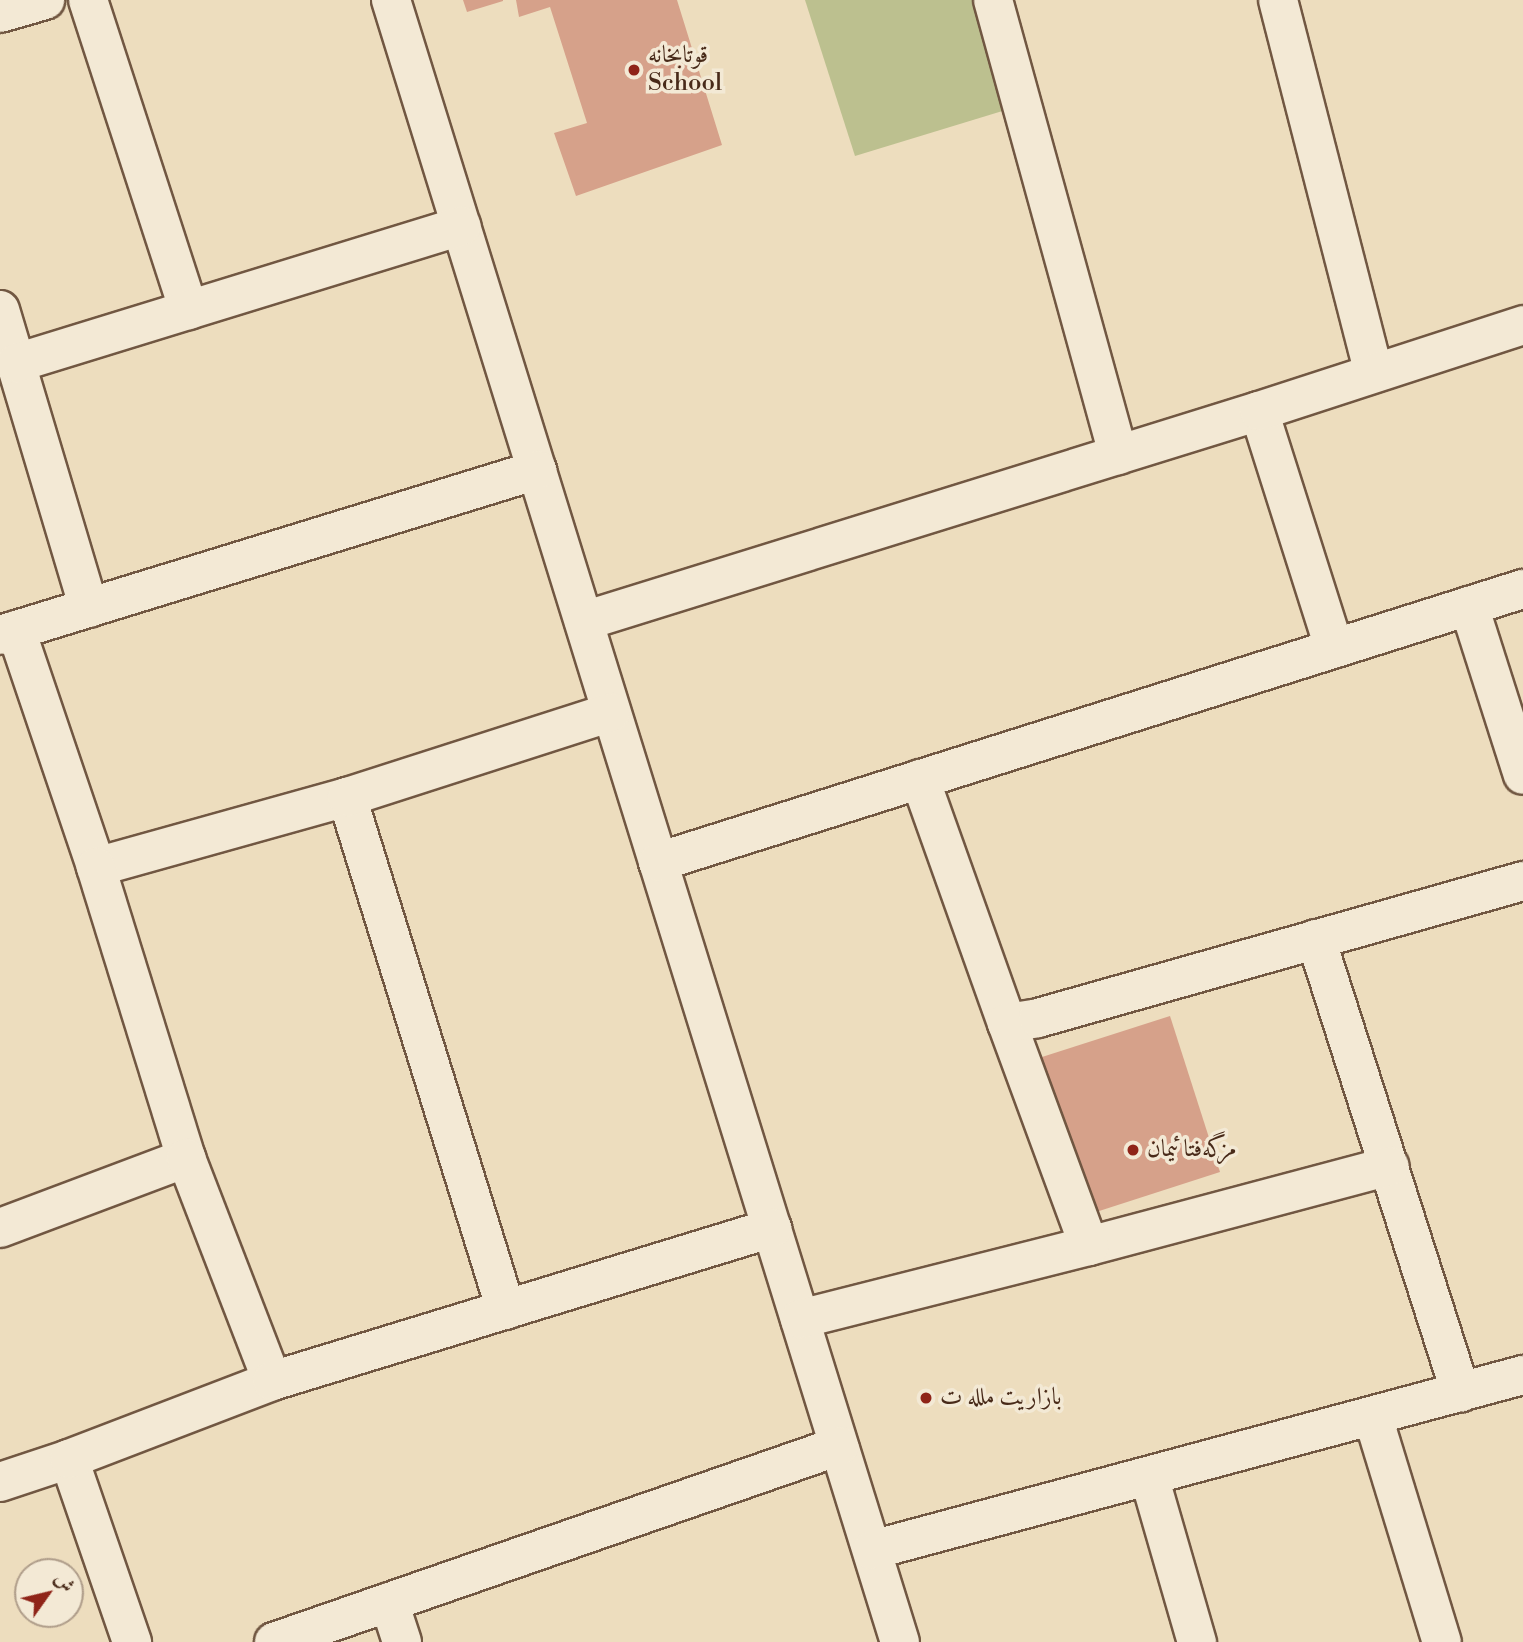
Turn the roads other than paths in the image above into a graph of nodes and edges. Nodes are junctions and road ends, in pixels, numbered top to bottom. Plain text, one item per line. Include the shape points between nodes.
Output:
1 (45, 0) edge
2 (89, 0) edge
3 (391, 0) edge
4 (993, 0) edge
5 (1278, 0) edge
6 (0, 13) edge
7 (461, 226) junction
8 (0, 310) edge
9 (189, 310) junction
10 (1523, 325) edge
11 (16, 363) junction
12 (1374, 373) junction
13 (1259, 411) junction
14 (1118, 455) junction
15 (537, 470) junction
16 (1523, 589) edge
17 (1469, 606) junction
18 (89, 608) junction
19 (584, 621) junction
20 (8, 633) edge
21 (1334, 648) junction
22 (611, 712) junction
23 (1523, 775) edge
24 (920, 779) junction
25 (347, 797) junction
26 (658, 862) junction
27 (96, 867) junction
28 (1523, 881) edge
29 (1316, 940) junction
30 (1007, 1023) junction
31 (186, 1158) junction
32 (1390, 1166) junction
33 (0, 1228) edge
34 (772, 1228) junction
35 (1088, 1246) junction
36 (506, 1310) junction
37 (800, 1319) junction
38 (1523, 1375) edge
39 (272, 1381) junction
40 (1461, 1392) junction
41 (1373, 1417) junction
42 (839, 1446) junction
43 (69, 1459) junction
44 (1149, 1476) junction
45 (0, 1482) edge
46 (872, 1550) junction
47 (389, 1602) junction
48 (132, 1642) edge
49 (274, 1642) edge
50 (402, 1642) edge
51 (900, 1642) edge
52 (1197, 1642) edge
53 (1442, 1642) edge

1 - 6 street
2 - 9 street
3 - 7 street
4 - 14 street
5 - 12 street
7 - 9 street
7 - 15 street
8 - 11 street
9 - 11 street
10 - 12 street
11 - 18 street
12 - 13 street
13 - 14 street
13 - 21 street
14 - 19 street
15 - 18 street
15 - 19 street
16 - 17 street
17 - 21 street
17 - 23 street
18 - 20 street
19 - 22 street
20 - 27 street
21 - 24 street
22 - 25 street
22 - 26 street
24 - 26 street
24 - 30 street
25 - 27 street
25 - 36 street
26 - 34 street
27 - 31 street
28 - 29 street
29 - 30 street
29 - 32 street
30 - 35 street
31 - 33 street
31 - 39 street
32 - 35 street
32 - 40 street
34 - 36 street
34 - 37 street
35 - 37 street
36 - 39 street
37 - 42 street
38 - 40 street
39 - 43 street
40 - 41 street
41 - 44 street
41 - 53 street
42 - 46 street
42 - 47 street
43 - 45 street
43 - 48 street
44 - 46 street
44 - 52 street
46 - 51 street
47 - 49 street
47 - 50 street

